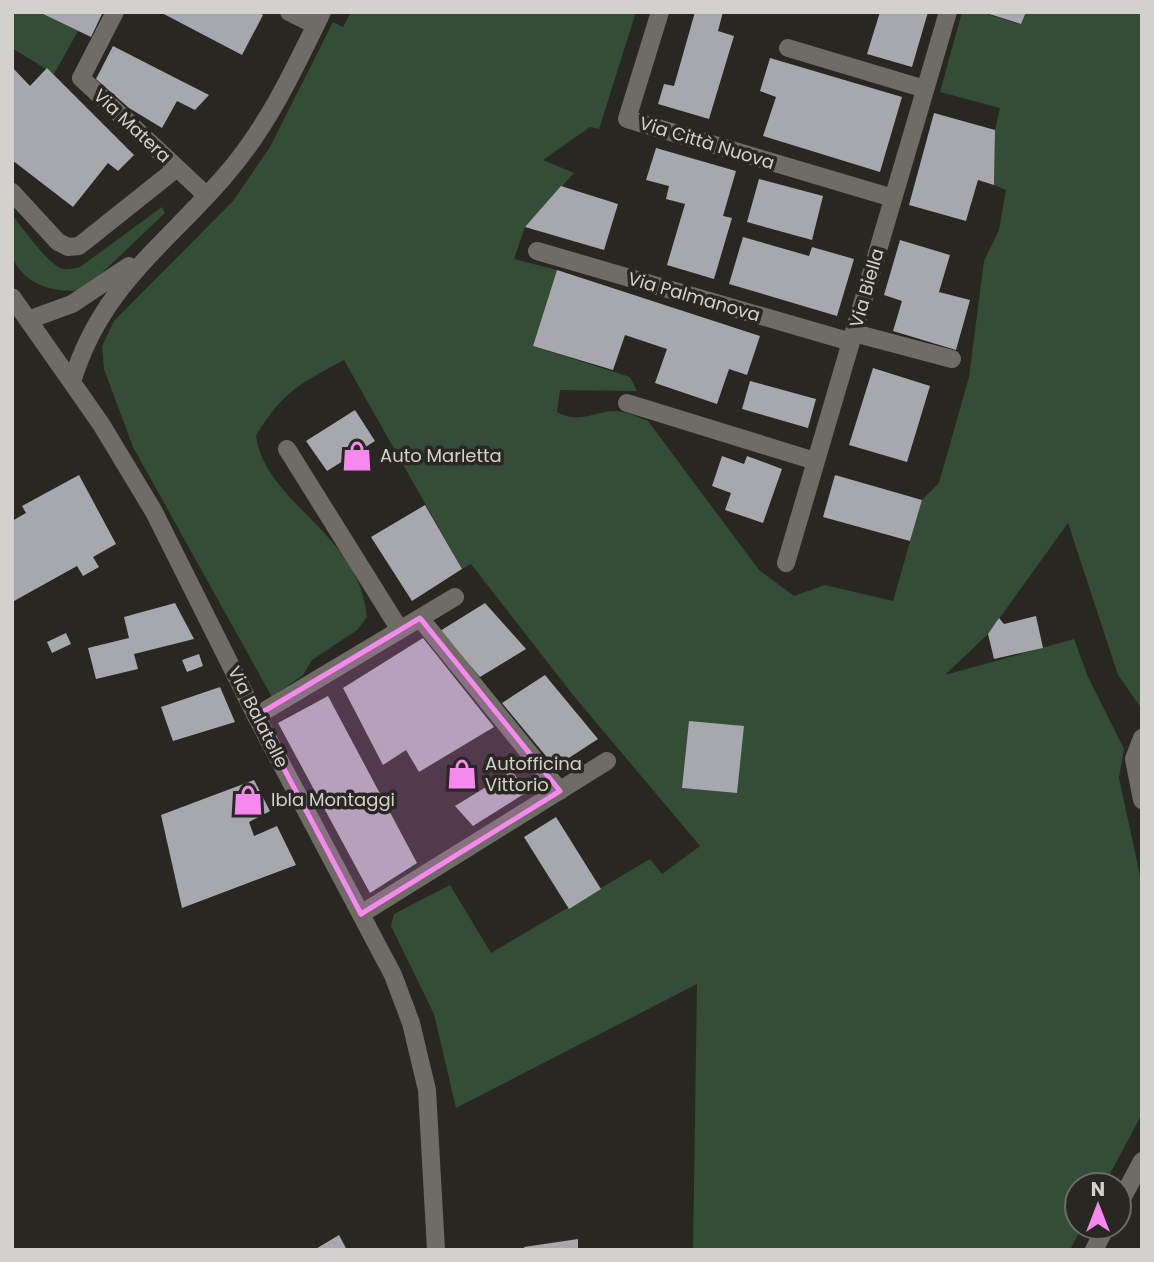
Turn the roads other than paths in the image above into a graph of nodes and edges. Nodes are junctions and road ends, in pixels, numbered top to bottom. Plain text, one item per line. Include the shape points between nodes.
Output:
1 (115, 12) edge
2 (289, 12) edge
3 (660, 12) edge
4 (948, 12) edge
5 (318, 19) edge
6 (788, 48) dead end
7 (925, 89) junction
8 (177, 168) junction
9 (12, 192) edge
10 (206, 195) junction
11 (893, 198) junction
12 (154, 247) junction
13 (537, 251) dead end
14 (12, 297) edge
15 (28, 320) junction
16 (852, 337) junction
17 (952, 359) dead end
18 (72, 382) junction
19 (627, 403) dead end
20 (287, 449) dead end
21 (815, 461) junction
22 (786, 563) dead end
23 (456, 597) dead end
24 (420, 618) junction
25 (400, 630) junction
26 (256, 716) junction
27 (1142, 738) edge
28 (607, 761) dead end
29 (560, 791) junction
30 (1142, 800) edge
31 (361, 914) junction
32 (1142, 1161) edge
33 (1133, 1178) edge
34 (436, 1250) edge

1 - 8 street, Via Matera via 81,78
2 - 5 street
3 - 11 street, Via Città Nuova via 627,120
4 - 7 street, Via Biella
5 - 10 street via 261,129
6 - 7 street
7 - 11 street, Via Biella
8 - 9 street via 79,247 58,242
8 - 10 street, Via Matera
10 - 12 street
11 - 16 street, Via Biella
12 - 15 street via 90,295
12 - 18 street via 104,307 83,346
13 - 16 street, Via Palmanova
14 - 15 street, Via Balatelle
15 - 18 street, Via Balatelle
16 - 17 street, Via Palmanova
16 - 21 street, Via Biella
18 - 26 street, Via Balatelle via 154,512
19 - 21 street
20 - 25 street
21 - 22 street, Via Biella
23 - 24 street
24 - 25 street
24 - 29 street
25 - 26 street
26 - 31 street, Via Balatelle
27 - 30 street via 1135,759
28 - 29 street
29 - 31 street
31 - 34 street, Via Balatelle via 411,1023 427,1090
32 - 33 street

